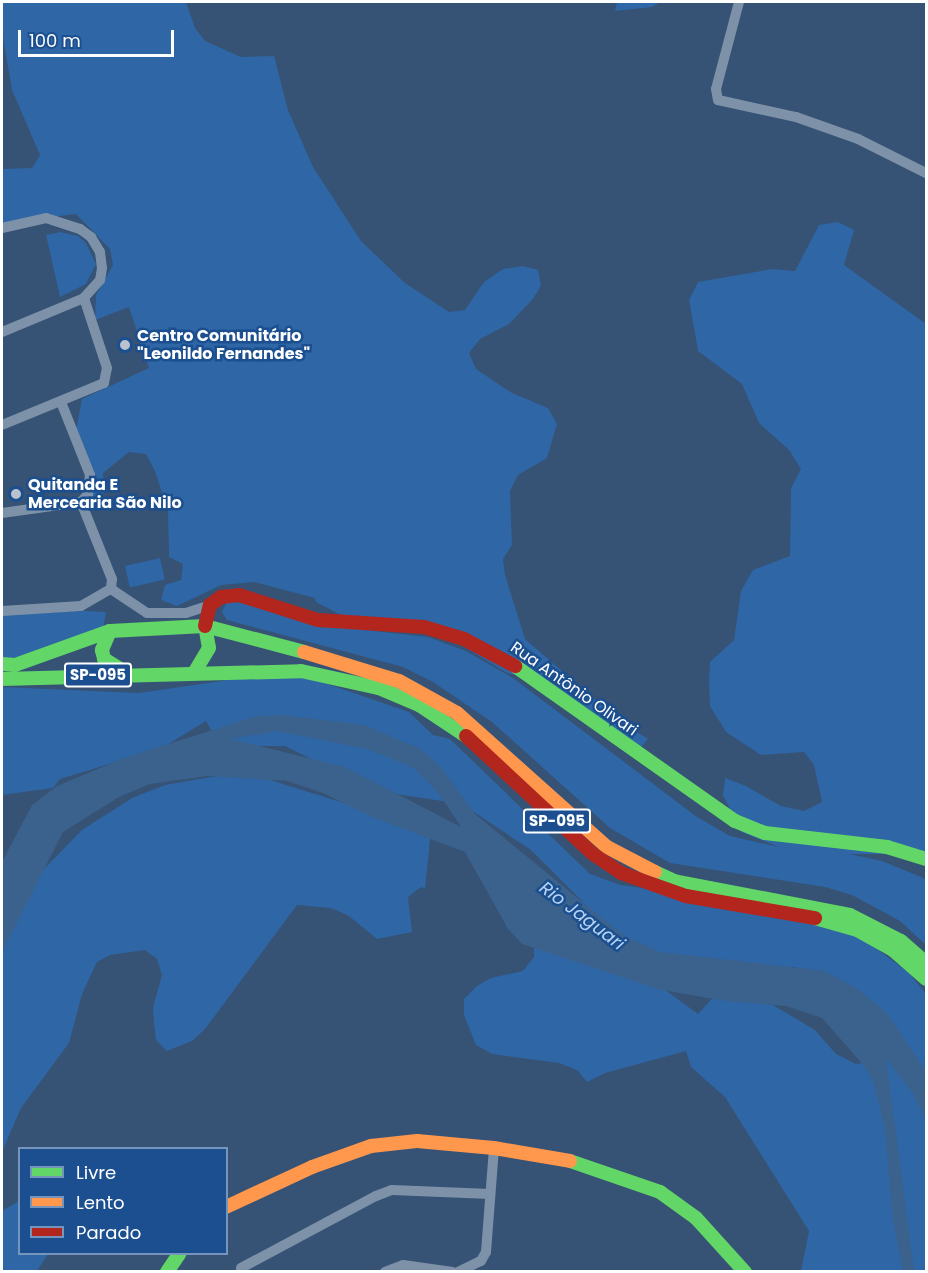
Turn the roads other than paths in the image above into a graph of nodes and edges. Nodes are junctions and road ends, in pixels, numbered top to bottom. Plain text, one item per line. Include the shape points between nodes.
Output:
1 (739, 2) edge
2 (927, 173) edge
3 (2, 228) edge
4 (84, 298) junction
5 (2, 332) edge
6 (61, 402) junction
7 (2, 425) edge
8 (81, 502) junction
9 (2, 513) edge
10 (111, 589) junction
11 (210, 605) junction
12 (2, 611) edge
13 (206, 626) junction
14 (110, 631) junction
15 (2, 664) edge
16 (127, 673) junction
17 (194, 673) junction
18 (2, 679) edge
19 (927, 859) edge
20 (927, 963) edge
21 (927, 979) edge
22 (494, 1148) junction
23 (490, 1194) junction
24 (228, 1206) edge
25 (178, 1255) edge
26 (241, 1268) dead end
27 (167, 1272) edge
28 (385, 1272) edge
29 (453, 1272) edge
30 (458, 1272) edge
31 (745, 1272) edge

1 - 2 street via 716,95 723,102 782,113 858,139
3 - 4 street via 46,218 80,229 91,237 100,252 102,268 100,280
4 - 5 street
4 - 6 street via 106,368 104,384
6 - 7 street
6 - 8 street via 90,475 88,494
8 - 9 street
8 - 10 street via 112,579
10 - 11 street via 147,613 186,613
10 - 12 street via 81,606
11 - 13 main road
11 - 19 main road, Rua Antônio Olivari via 220,597 239,595 318,620 424,627 464,639 509,662 735,821 765,833 886,847
13 - 14 main road, SP-095
13 - 17 main road via 209,648
13 - 20 main road, SP-095 via 364,668 430,697 483,733 607,847 634,863 674,880 850,915 884,930
14 - 15 main road, SP-095 via 15,665
14 - 16 main road via 102,650 104,659
16 - 17 main road, SP-095
16 - 18 main road, SP-095
17 - 21 main road, SP-095 via 301,671 338,676 419,705 465,735 593,854 621,873 686,896 826,920 857,930 893,950
22 - 23 street
22 - 24 main road via 417,1142 370,1146 312,1167
22 - 31 main road via 562,1159 613,1173 660,1192 696,1218
23 - 26 street via 392,1190
23 - 30 street via 486,1252 481,1261
25 - 27 main road
28 - 29 street via 403,1265

